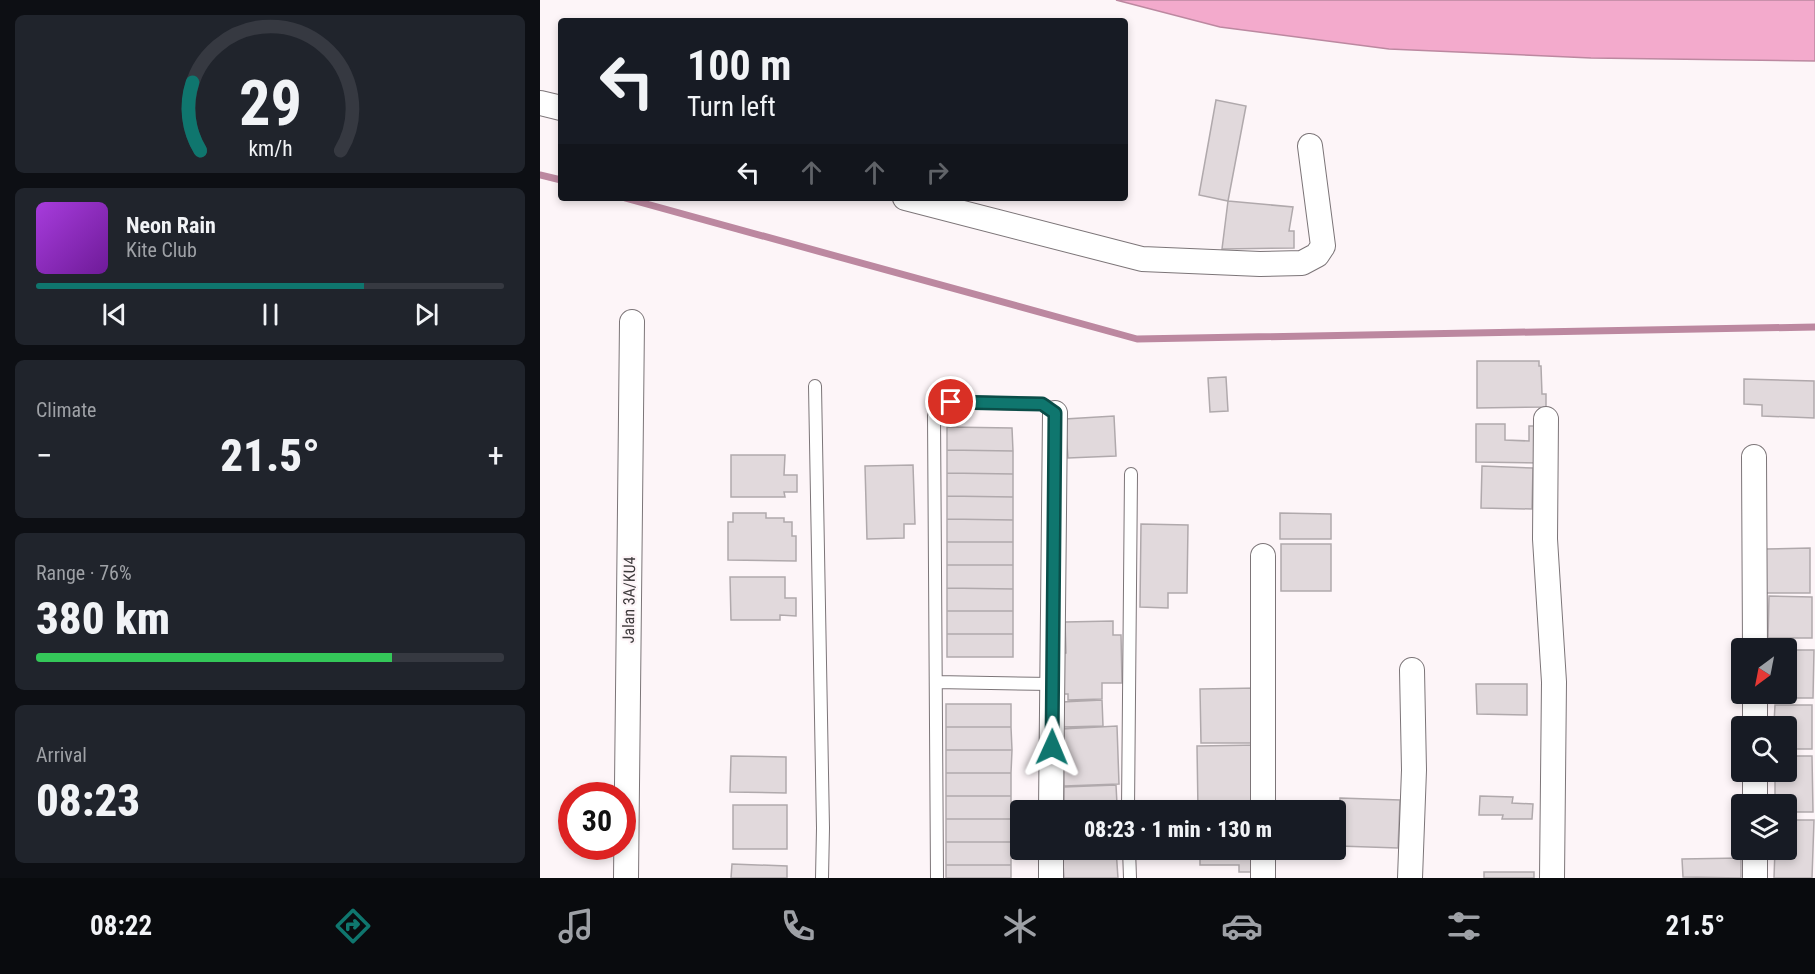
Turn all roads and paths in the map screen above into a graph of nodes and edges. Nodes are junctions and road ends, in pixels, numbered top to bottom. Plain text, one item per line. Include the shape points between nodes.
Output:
1 (540, 103) edge
2 (558, 107) edge
3 (1310, 146) dead end
4 (918, 201) edge
5 (632, 322) dead end
6 (815, 386) dead end
7 (1055, 413) joint
8 (1546, 419) dead end
9 (1754, 458) dead end
10 (1131, 474) dead end
11 (1263, 556) dead end
12 (1755, 638) edge
13 (1412, 670) dead end
14 (936, 682) junction
15 (1052, 684) junction
16 (1051, 800) edge
17 (1128, 800) edge
18 (1263, 800) edge
19 (1051, 860) edge
20 (1129, 860) edge
21 (1263, 860) edge
22 (1755, 860) edge
23 (626, 878) edge
24 (822, 878) edge
25 (937, 878) edge
26 (1051, 878) edge
27 (1130, 878) edge
28 (1263, 878) edge
29 (1410, 878) edge
30 (1552, 878) edge
31 (1755, 878) edge

1 - 2 street
3 - 4 street via 1323,246 1317,255 1302,263 1142,259
5 - 23 street, Jalan 3A/KU4
6 - 24 lane
7 - 14 lane via 1042,404 951,402 940,406 934,416
7 - 15 street
8 - 30 street via 1545,539 1554,682
9 - 12 street
10 - 17 lane
11 - 18 street
13 - 29 street
14 - 15 lane
14 - 25 lane
15 - 16 street
19 - 26 street
20 - 27 lane
21 - 28 street
22 - 31 street

